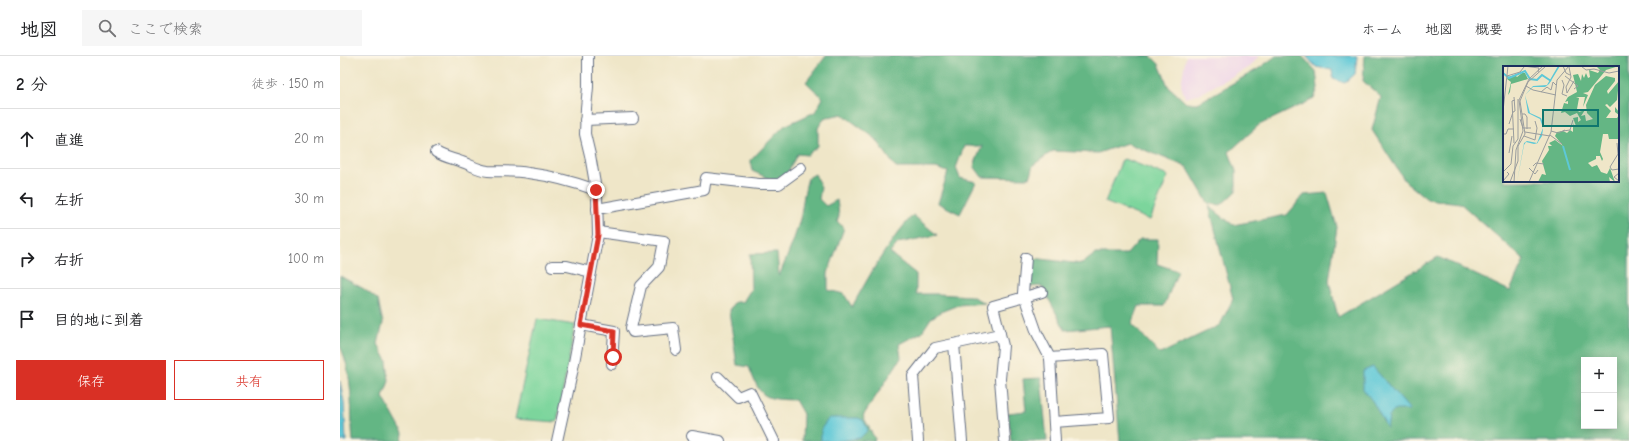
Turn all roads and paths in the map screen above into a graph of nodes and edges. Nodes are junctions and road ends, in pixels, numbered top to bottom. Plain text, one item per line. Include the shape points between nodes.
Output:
1 (588, 56) edge
2 (634, 118) dead end
3 (585, 120) junction
4 (436, 152) dead end
5 (801, 168) dead end
6 (596, 190) junction
7 (597, 209) junction
8 (598, 232) junction
9 (1026, 258) dead end
10 (552, 266) dead end
11 (591, 272) junction
12 (1042, 292) dead end
13 (1025, 297) junction
14 (581, 325) junction
15 (1000, 334) junction
16 (954, 344) junction
17 (676, 350) dead end
18 (1050, 358) junction
19 (612, 364) dead end
20 (718, 377) dead end
21 (1054, 422) junction
22 (692, 436) dead end
23 (557, 441) edge
24 (720, 441) edge
25 (774, 441) edge
26 (918, 441) edge
27 (962, 441) edge
28 (1005, 441) edge
29 (1055, 441) edge

1 - 3 street
2 - 3 street
3 - 6 street via 585,134
4 - 6 street via 475,169 527,172
5 - 7 street via 779,184 706,178 704,190
6 - 7 street
7 - 8 street
8 - 11 street
8 - 17 street via 664,241 659,267 641,286 631,328 634,332 673,328
9 - 13 street
10 - 11 street via 567,266
11 - 14 street
12 - 13 street
13 - 15 street via 993,306
13 - 18 street via 1037,333
14 - 19 street via 614,331
14 - 23 street
15 - 16 street
15 - 28 street via 1003,346 1000,379
16 - 26 street via 935,348 913,376
16 - 27 street
18 - 21 street
18 - 21 street via 1103,354 1109,418
20 - 25 street via 738,397 750,392
21 - 29 street
22 - 24 street

